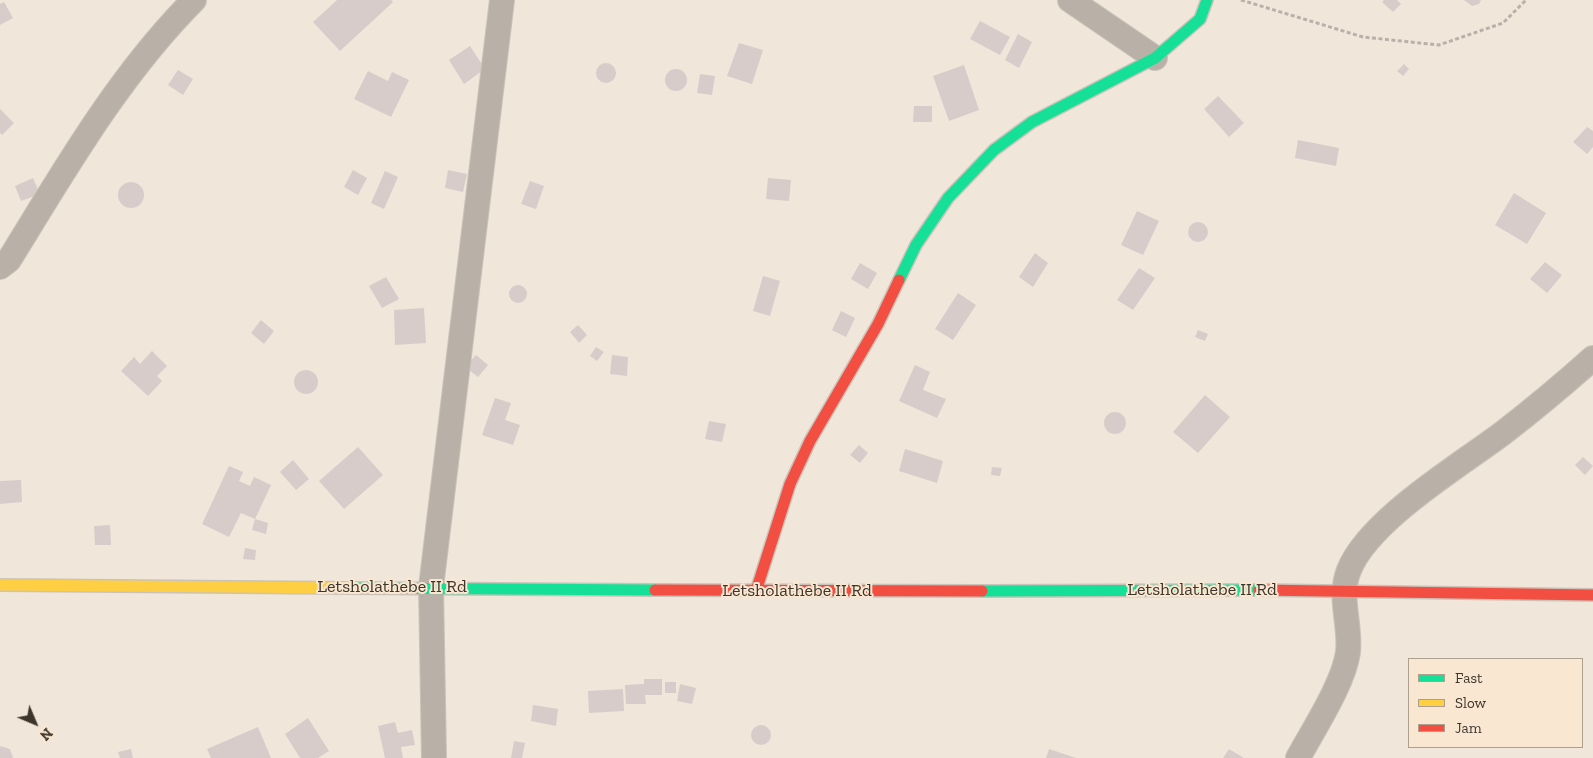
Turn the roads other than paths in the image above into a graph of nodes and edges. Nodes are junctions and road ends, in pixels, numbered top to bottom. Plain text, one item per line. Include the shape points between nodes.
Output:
1 (194, 0) edge
2 (502, 0) edge
3 (1070, 0) edge
4 (1207, 0) edge
5 (1155, 58) junction
6 (0, 267) edge
7 (1593, 358) edge
8 (0, 585) edge
9 (431, 587) junction
10 (1343, 590) junction
11 (756, 591) junction
12 (1593, 594) edge
13 (434, 758) edge
14 (1298, 758) edge

1 - 6 street via 133,71 9,260
2 - 9 street
3 - 5 street
4 - 5 street via 1200,20
5 - 11 street via 1032,122 994,150 948,198 916,245 878,324 810,441 790,484
7 - 10 street via 1505,432 1373,533 1357,553
8 - 9 street, Letsholathebe II Rd
9 - 11 street, Letsholathebe II Rd
9 - 13 street
10 - 11 street, Letsholathebe II Rd
10 - 12 street, Letsholathebe II Rd
10 - 14 street via 1349,631 1348,654 1335,688

